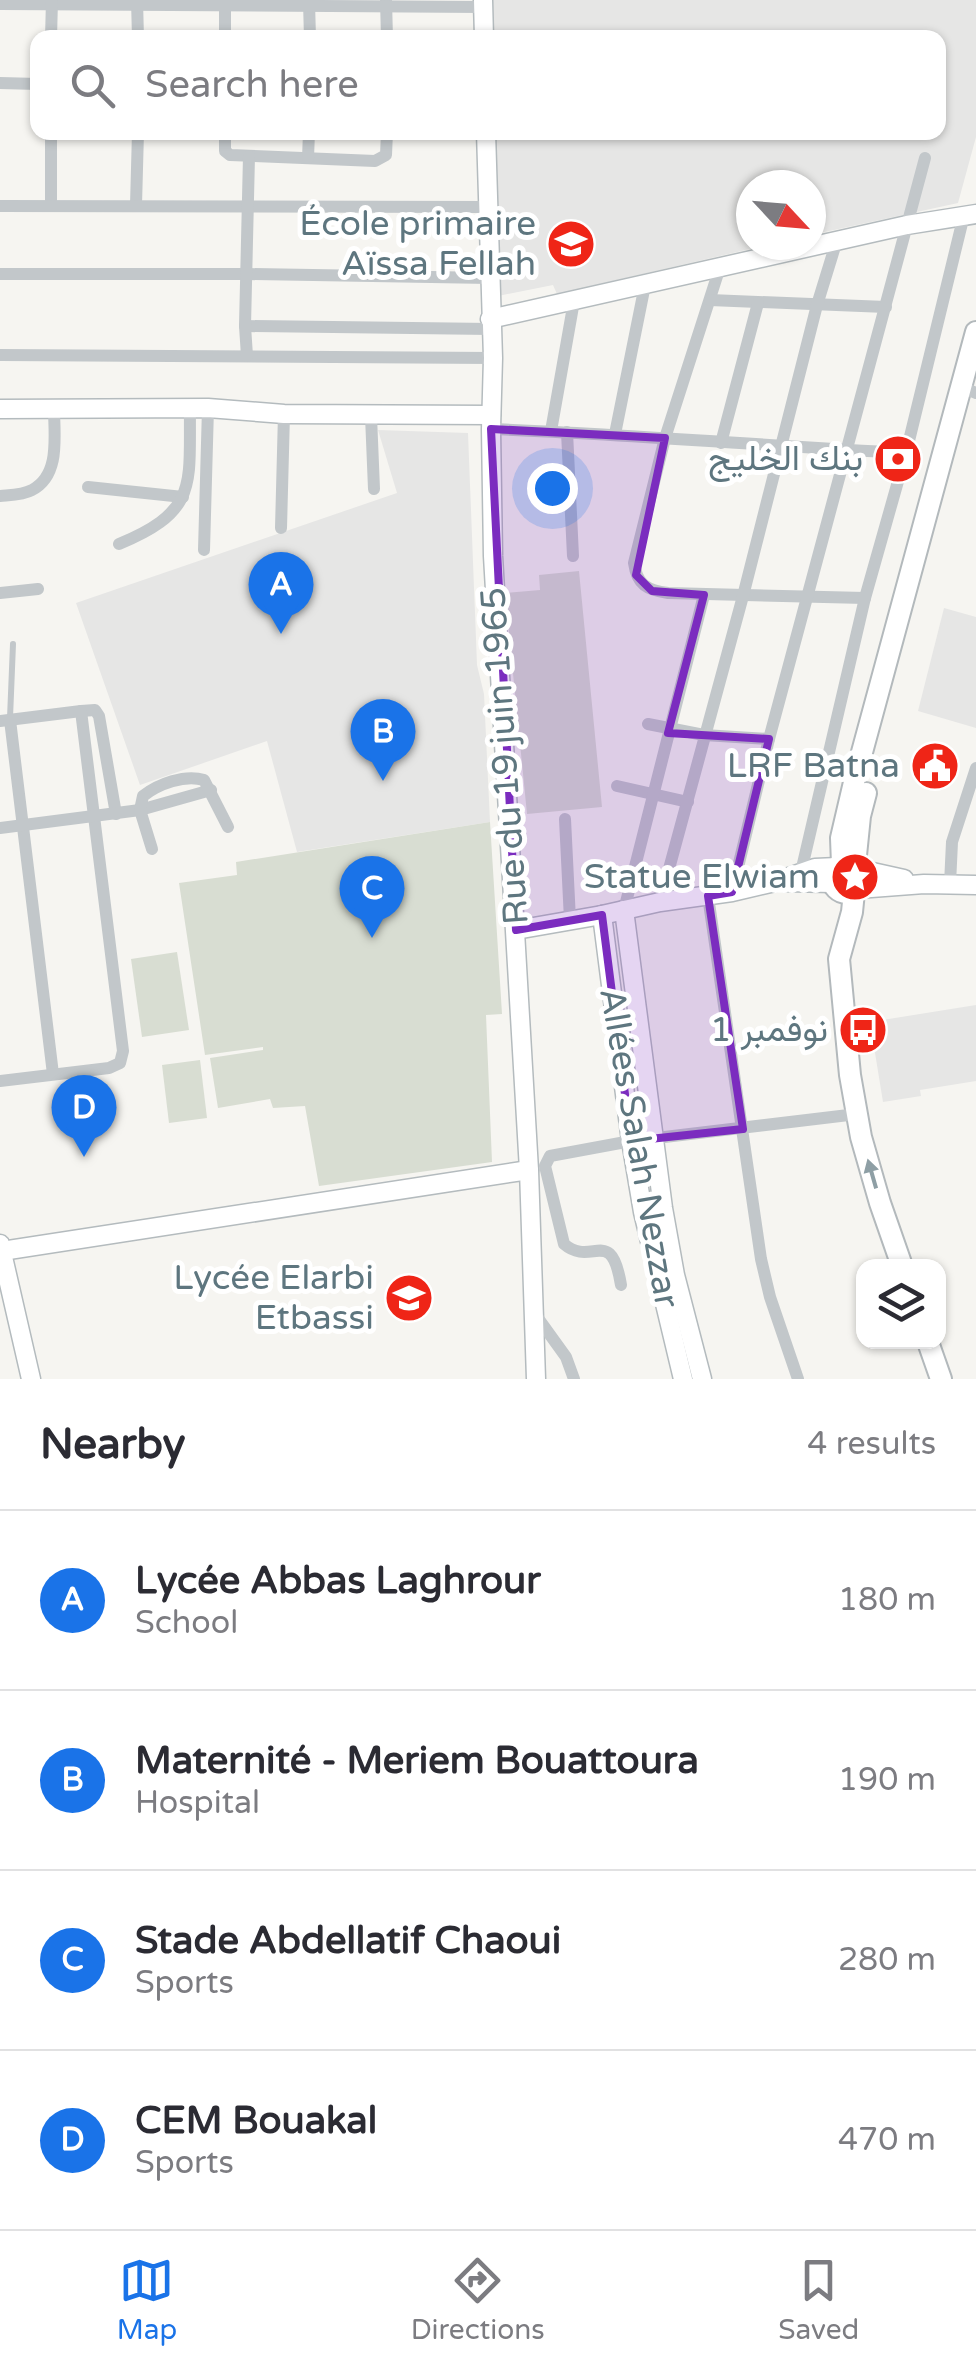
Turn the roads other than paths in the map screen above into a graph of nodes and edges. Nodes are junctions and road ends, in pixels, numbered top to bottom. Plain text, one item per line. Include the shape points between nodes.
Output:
1 (52, 2) edge
2 (137, 3) edge
3 (225, 3) edge
4 (309, 3) edge
5 (386, 3) edge
6 (483, 3) edge
7 (0, 4) edge
8 (51, 30) edge
9 (138, 30) edge
10 (225, 30) edge
11 (310, 30) edge
12 (387, 30) edge
13 (484, 30) edge
14 (0, 84) edge
15 (30, 84) edge
16 (51, 140) edge
17 (138, 140) edge
18 (226, 140) edge
19 (309, 140) edge
20 (386, 140) edge
21 (486, 140) edge
22 (249, 156) junction
23 (308, 158) junction
24 (924, 158) dead end
25 (51, 205) junction
26 (136, 205) junction
27 (0, 206) edge
28 (249, 206) junction
29 (488, 206) junction
30 (970, 214) edge
31 (907, 224) junction
32 (837, 240) junction
33 (720, 267) junction
34 (0, 274) edge
35 (248, 274) junction
36 (490, 278) junction
37 (645, 285) junction
38 (710, 300) junction
39 (574, 302) junction
40 (758, 303) junction
41 (816, 305) junction
42 (886, 306) junction
43 (491, 324) junction
44 (246, 326) junction
45 (976, 332) edge
46 (0, 355) edge
47 (247, 356) junction
48 (493, 358) junction
49 (972, 388) edge
50 (0, 408) edge
51 (54, 408) junction
52 (199, 408) junction
53 (284, 414) junction
54 (370, 416) junction
55 (491, 422) junction
56 (551, 431) junction
57 (567, 432) junction
58 (615, 434) junction
59 (665, 438) junction
60 (720, 443) junction
61 (782, 445) junction
62 (846, 450) junction
63 (906, 452) junction
64 (88, 487) dead end
65 (374, 489) dead end
66 (0, 496) edge
67 (183, 497) junction
68 (280, 528) dead end
69 (119, 544) dead end
70 (204, 550) dead end
71 (573, 556) dead end
72 (38, 589) dead end
73 (0, 593) edge
74 (704, 595) junction
75 (742, 596) junction
76 (808, 596) junction
77 (865, 598) junction
78 (14, 644) dead end
79 (80, 711) junction
80 (5, 721) edge
81 (648, 724) dead end
82 (670, 729) junction
83 (704, 735) junction
84 (769, 740) junction
85 (976, 768) edge
86 (617, 786) dead end
87 (653, 796) junction
88 (688, 802) junction
89 (140, 810) junction
90 (116, 814) junction
91 (94, 817) junction
92 (565, 819) dead end
93 (24, 826) junction
94 (228, 827) dead end
95 (0, 828) edge
96 (152, 849) dead end
97 (801, 872) junction
98 (847, 878) junction
99 (775, 882) junction
100 (950, 884) junction
101 (976, 885) edge
102 (732, 892) junction
103 (708, 896) junction
104 (660, 902) junction
105 (624, 910) junction
106 (602, 916) junction
107 (570, 920) junction
108 (516, 930) junction
109 (54, 1074) junction
110 (0, 1081) edge
111 (856, 1114) junction
112 (743, 1129) junction
113 (653, 1139) junction
114 (632, 1141) junction
115 (529, 1170) junction
116 (1, 1248) edge
117 (900, 1259) edge
118 (4, 1273) edge
119 (622, 1285) dead end
120 (535, 1314) junction
121 (931, 1349) edge
122 (31, 1379) edge
123 (536, 1379) edge
124 (574, 1379) edge
125 (683, 1379) edge
126 (702, 1379) edge
127 (798, 1379) edge
128 (942, 1379) edge

1 - 2 street
1 - 7 street
1 - 8 street
2 - 3 street
2 - 9 street
3 - 4 street
3 - 10 street
4 - 5 street
4 - 11 street
5 - 6 street
5 - 12 street
6 - 13 street
14 - 15 street
16 - 25 street
17 - 26 street
18 - 22 street via 227,154
19 - 23 street
20 - 23 street via 380,160
21 - 29 street, Rue du 19 juin 1965
22 - 23 street
22 - 28 street
24 - 31 street
25 - 26 street
25 - 27 street
26 - 28 street
28 - 29 street
28 - 35 street
29 - 36 street, Rue du 19 juin 1965
30 - 31 street
30 - 63 street
31 - 32 street
31 - 42 street
32 - 33 street
32 - 41 street
33 - 37 street
33 - 38 street
34 - 35 street
35 - 36 street
35 - 44 street
36 - 43 street, Rue du 19 juin 1965
37 - 39 street
37 - 58 street
38 - 40 street
38 - 59 street
39 - 43 street
39 - 56 street
40 - 41 street
40 - 60 street
41 - 42 street
41 - 61 street
42 - 62 street
43 - 44 street
43 - 48 street, Rue du 19 juin 1965
44 - 47 street
45 - 49 main road
46 - 47 street
47 - 48 street
48 - 55 street, Rue du 19 juin 1965
49 - 98 main road
50 - 51 street
51 - 52 street
51 - 66 street via 49,472 31,491
52 - 53 street
52 - 67 street
52 - 70 street
53 - 54 street
53 - 68 street
54 - 55 street
54 - 65 street
55 - 56 street
55 - 108 street, Rue du 19 juin 1965 via 492,556
56 - 57 street
57 - 58 street
57 - 71 street
58 - 59 street
59 - 60 street
59 - 74 street via 636,576 652,591
60 - 61 street
61 - 62 street
61 - 75 street
62 - 63 street
62 - 76 street
63 - 77 street
64 - 67 street
67 - 69 street via 158,524
72 - 73 street
74 - 75 street
74 - 82 street
75 - 76 street
75 - 83 street
76 - 77 street
76 - 84 street
77 - 97 street
78 - 80 lane
79 - 80 street
79 - 90 street via 98,713
79 - 91 street
80 - 93 street
81 - 82 street
82 - 83 street
82 - 87 street
83 - 84 street
83 - 88 street
84 - 102 street
85 - 100 street via 949,841
86 - 87 street
87 - 88 street
87 - 105 street
88 - 104 street
89 - 90 street
89 - 94 street via 211,790
89 - 96 street
90 - 91 street
91 - 93 street
91 - 109 street via 122,1059 109,1068
92 - 107 street
93 - 95 street
93 - 109 street
97 - 98 street via 819,867
97 - 99 street
98 - 99 street
98 - 100 street
98 - 111 main road via 835,940
99 - 102 street
100 - 101 street
102 - 103 street
103 - 104 street
103 - 112 street
104 - 105 street
105 - 106 street
105 - 113 street
106 - 107 street
106 - 114 street, Allées Salah Nezzar
107 - 108 street
108 - 115 street, Rue du 19 juin 1965
109 - 110 street
111 - 112 street
117 -> 111 main road
112 - 113 street
112 - 127 street via 770,1298
113 - 114 street
113 - 126 street via 675,1274
114 - 119 street via 555,1154 545,1166 564,1244 611,1253
114 - 125 street, Allées Salah Nezzar
115 - 116 street
115 - 120 street, Rue du 19 juin 1965
116 - 118 street
118 - 122 street
120 - 123 street, Rue du 19 juin 1965
120 - 124 street
121 - 128 main road

